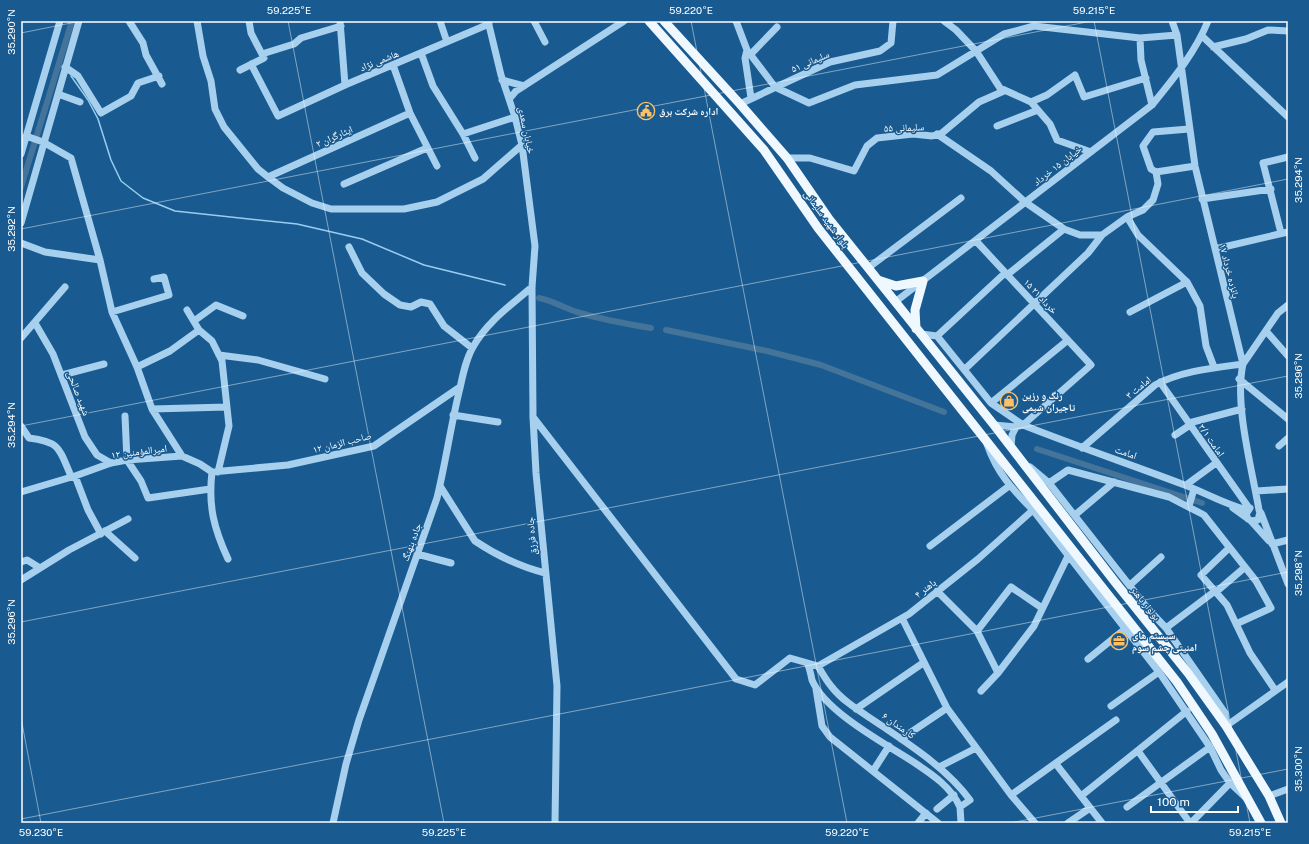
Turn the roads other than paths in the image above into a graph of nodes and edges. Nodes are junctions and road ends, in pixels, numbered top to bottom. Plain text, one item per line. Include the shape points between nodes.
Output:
1 (60, 21) edge
2 (79, 21) edge
3 (129, 21) edge
4 (197, 21) edge
5 (440, 21) edge
6 (534, 21) edge
7 (624, 21) edge
8 (649, 21) edge
9 (664, 21) edge
10 (736, 21) edge
11 (893, 21) edge
12 (944, 21) edge
13 (1172, 21) edge
14 (1208, 21) edge
15 (488, 22) edge
16 (341, 24) edge
17 (250, 25) edge
18 (777, 27) dead end
19 (1288, 31) edge
20 (1177, 35) junction
21 (1202, 36) junction
22 (1140, 38) junction
23 (682, 41) junction
24 (447, 42) junction
25 (545, 42) dead end
26 (1213, 46) junction
27 (674, 49) junction
28 (748, 52) junction
29 (976, 52) junction
30 (421, 53) junction
31 (263, 56) junction
32 (251, 64) junction
33 (393, 65) junction
34 (65, 67) junction
35 (240, 70) dead end
36 (1181, 70) junction
37 (159, 76) junction
38 (1146, 78) junction
39 (502, 80) junction
40 (162, 84) dead end
41 (345, 85) junction
42 (524, 86) junction
43 (775, 87) junction
44 (1004, 91) junction
45 (58, 94) junction
46 (510, 98) junction
47 (751, 98) junction
48 (80, 102) dead end
49 (1031, 102) junction
50 (740, 104) junction
51 (1152, 105) junction
52 (1038, 110) junction
53 (410, 113) junction
54 (1288, 116) edge
55 (516, 117) junction
56 (997, 126) dead end
57 (1189, 129) junction
58 (463, 134) junction
59 (937, 134) junction
60 (26, 136) junction
61 (43, 142) junction
62 (522, 145) junction
63 (427, 148) junction
64 (1091, 152) junction
65 (21, 154) edge
66 (1288, 157) edge
67 (475, 158) dead end
68 (787, 158) junction
69 (436, 166) dead end
70 (1195, 166) junction
71 (1156, 172) junction
72 (268, 177) junction
73 (344, 184) dead end
74 (1270, 189) junction
75 (961, 198) dead end
76 (1202, 199) junction
77 (1025, 202) junction
78 (1127, 217) junction
79 (21, 223) edge
80 (1064, 229) junction
81 (1284, 233) edge
82 (1102, 235) junction
83 (976, 241) junction
84 (21, 243) edge
85 (535, 246) joint
86 (349, 247) dead end
87 (1215, 249) junction
88 (100, 260) junction
89 (868, 268) junction
90 (1006, 274) junction
91 (154, 279) dead end
92 (877, 279) junction
93 (923, 282) junction
94 (1187, 282) junction
95 (65, 287) dead end
96 (532, 287) junction
97 (895, 302) junction
98 (1034, 303) junction
99 (1288, 305) edge
100 (187, 310) dead end
101 (884, 311) junction
102 (112, 312) junction
103 (1130, 312) dead end
104 (242, 316) dead end
105 (194, 321) junction
106 (34, 323) junction
107 (199, 330) junction
108 (1266, 331) junction
109 (919, 332) junction
110 (937, 336) junction
111 (21, 338) edge
112 (1068, 340) junction
113 (472, 348) junction
114 (1287, 353) edge
115 (219, 355) junction
116 (104, 364) dead end
117 (1243, 364) junction
118 (137, 367) junction
119 (1214, 367) junction
120 (965, 369) junction
121 (62, 376) junction
122 (326, 379) dead end
123 (1240, 379) junction
124 (1160, 382) junction
125 (460, 387) junction
126 (991, 402) junction
127 (227, 407) junction
128 (1288, 407) edge
129 (152, 409) junction
130 (1242, 409) junction
131 (1281, 412) junction
132 (453, 415) junction
133 (125, 416) dead end
134 (533, 417) junction
135 (1288, 419) edge
136 (498, 422) dead end
137 (1189, 424) junction
138 (994, 425) junction
139 (1023, 425) junction
140 (21, 426) edge
141 (1016, 427) junction
142 (983, 435) junction
143 (1175, 435) dead end
144 (1288, 438) edge
145 (1279, 446) dead end
146 (1011, 448) junction
147 (1082, 448) junction
148 (182, 456) junction
149 (127, 460) junction
150 (1022, 461) junction
151 (111, 463) junction
152 (1216, 463) junction
153 (215, 472) junction
154 (73, 476) junction
155 (1253, 478) junction
156 (1114, 482) junction
157 (1050, 483) junction
158 (1186, 485) junction
159 (440, 486) junction
160 (1009, 486) junction
161 (210, 489) junction
162 (1288, 489) edge
163 (1256, 491) junction
164 (21, 492) edge
165 (1191, 498) junction
166 (1228, 505) junction
167 (1249, 509) junction
168 (1033, 510) junction
169 (1260, 512) junction
170 (1075, 515) junction
171 (128, 519) dead end
172 (1250, 520) junction
173 (103, 533) junction
174 (1288, 540) edge
175 (1272, 544) junction
176 (930, 546) dead end
177 (1229, 548) junction
178 (1068, 552) junction
179 (417, 554) junction
180 (1162, 557) dead end
181 (134, 558) dead end
182 (228, 559) dead end
183 (21, 562) edge
184 (451, 563) dead end
185 (40, 568) junction
186 (1244, 568) junction
187 (545, 573) junction
188 (1108, 573) junction
189 (21, 580) edge
190 (1099, 581) junction
191 (1115, 582) junction
192 (1288, 584) edge
193 (1130, 586) junction
194 (1106, 590) junction
195 (937, 591) junction
196 (1216, 592) junction
197 (1042, 608) junction
198 (902, 618) junction
199 (1236, 624) junction
200 (1166, 628) junction
201 (1125, 629) junction
202 (977, 631) junction
203 (1088, 659) dead end
204 (924, 662) junction
205 (808, 665) junction
206 (818, 666) junction
207 (1191, 671) junction
208 (1159, 672) junction
209 (998, 673) junction
210 (1288, 682) edge
211 (815, 685) junction
212 (1275, 690) junction
213 (981, 691) dead end
214 (1111, 706) dead end
215 (947, 708) junction
216 (856, 709) junction
217 (1187, 711) junction
218 (1116, 720) dead end
219 (1226, 726) junction
220 (901, 738) junction
221 (889, 746) junction
222 (1210, 747) junction
223 (976, 748) junction
224 (1138, 751) junction
225 (1056, 764) junction
226 (939, 767) junction
227 (873, 771) junction
228 (1161, 781) junction
229 (1230, 783) junction
230 (1288, 789) edge
231 (954, 795) junction
232 (1011, 795) junction
233 (1081, 796) junction
234 (1268, 796) junction
235 (1251, 803) junction
236 (960, 807) junction
237 (1127, 807) dead end
238 (1090, 808) junction
239 (937, 809) dead end
240 (926, 813) junction
241 (333, 823) edge
242 (555, 823) edge
243 (918, 823) edge
244 (938, 823) edge
245 (961, 823) edge
246 (1035, 823) edge
247 (1068, 823) edge
248 (1102, 823) edge
249 (1191, 823) edge
250 (1261, 823) edge
251 (1281, 823) edge

1 - 60 street
2 - 34 street
3 - 37 street
4 - 72 street via 215,109 224,127 258,169
5 - 24 street
6 - 25 street
7 - 42 street
8 - 27 main road, بلوار شهید سلیمانی
9 - 23 main road, بلوار شهید سلیمانی
10 - 28 street
11 - 43 street, سلیمانی ۵۱ via 890,43 880,51 830,62
12 - 29 street
13 - 20 street, پانزده خرداد ۱۷
14 - 21 street, خیابان ۱۵ خرداد
15 - 24 street, هاشمی نژاد
15 - 39 street, خیابان سعدی
16 - 31 street via 301,38 294,44
16 - 41 street
17 - 31 street
18 - 28 street
19 - 26 street via 1268,30 1246,39
20 - 22 street
20 - 36 street, پانزده خرداد ۱۷
21 - 26 street
21 - 36 street, خیابان ۱۵ خرداد
22 - 29 street via 1034,26 1004,34
22 - 38 street via 1141,60
23 - 27 main road
23 - 50 main road, بلوار شهید سلیمانی
24 - 30 street, هاشمی نژاد
26 - 54 street
27 - 101 main road, بلوار شهید سلیمانی via 764,150 818,228
28 - 43 street
28 - 47 street via 745,58
29 - 43 street via 937,76 855,85 809,103
29 - 44 street
30 - 33 street, هاشمی نژاد
30 - 58 street via 433,86
31 - 32 street
32 - 35 street
32 - 41 street, هاشمی نژاد via 278,116
33 - 41 street, هاشمی نژاد
33 - 53 street
34 - 37 street via 78,76 101,113 131,96 138,83
34 - 45 street
36 - 51 street, خیابان ۱۵ خرداد
36 - 57 street, پانزده خرداد ۱۷
37 - 40 street
38 - 49 street via 1084,97 1075,75
38 - 51 street
39 - 42 street
39 - 46 street, خیابان سعدی
42 - 46 street
43 - 47 street, سلیمانی ۵۱
44 - 49 street
44 - 59 street, سلیمانی ۵۵ via 979,102 942,133
45 - 48 street
45 - 61 street
46 - 55 street, خیابان سعدی
47 - 50 street, سلیمانی ۵۱
49 - 52 street
50 - 68 main road, بلوار شهید سلیمانی
51 - 64 street, خیابان ۱۵ خرداد
52 - 56 street
52 - 64 street via 1050,124 1057,140
53 - 63 street
53 - 72 street, ایثارگران ۲
55 - 58 street
55 - 62 street, خیابان سعدی
57 - 70 street, پانزده خرداد ۱۷
57 - 71 street via 1153,132 1143,146 1151,168
58 - 67 street
59 - 68 street, سلیمانی ۵۵ via 877,138 867,146 854,171 810,158
59 - 77 street via 991,171
60 - 61 street
60 - 65 street
61 - 79 street
61 - 88 street via 71,158
62 - 72 street via 483,179 437,202 404,209 322,207 283,188
62 - 85 street, خیابان سعدی
63 - 69 street
63 - 73 street
64 - 77 street, خیابان ۱۵ خرداد
66 - 74 street via 1263,163
68 - 89 main road, بلوار شهید سلیمانی via 829,219
70 - 71 street
70 - 76 street, پانزده خرداد ۱۷
71 - 78 street via 1158,184 1153,200 1143,210
74 - 76 street
74 - 81 street
75 - 89 street
76 - 87 street, پانزده خرداد ۱۷
77 - 80 street
77 - 83 street, خیابان ۱۵ خرداد
78 - 82 street
78 - 94 street via 1138,235
80 - 82 street via 1080,235
80 - 90 street
81 - 87 street
82 - 98 street via 1088,253
83 - 90 street, ۱۵ خرداد ۲١
83 - 93 street, خیابان ۱۵ خرداد
84 - 88 street via 45,252
85 - 96 street, جاده فرزق
86 - 113 street via 362,273 384,294 400,305 411,306 421,302 430,304 444,326
87 - 117 street, پانزده خرداد ۱۷
88 - 102 street
89 - 92 main road, بلوار شهید سلیمانی
90 - 98 street, ۱۵ خرداد ۲١
90 - 110 street
91 - 102 street via 164,277 169,296
92 - 93 main road via 896,286
92 - 97 main road, بلوار شهید سلیمانی
93 - 97 street, خیابان ۱۵ خرداد
93 - 109 main road via 915,310
94 - 103 street
94 - 119 street via 1200,306 1206,346
95 - 106 street
96 - 113 street, جاده بنهنگ via 487,326
96 - 134 street, جاده فرزق
97 - 101 main road
97 - 109 main road, بلوار شهید سلیمانی
98 - 112 street, ۱۵ خرداد ۲١
98 - 120 street
99 - 108 street via 1278,313
100 - 105 street
101 - 142 main road, بلوار شهید سلیمانی
102 - 118 street
104 - 105 street via 216,305
105 - 107 street
106 - 111 street
106 - 121 street, شهید صالحی via 53,354
107 - 115 street via 212,341
107 - 118 street via 170,351
108 - 114 street
108 - 117 street
109 - 110 street
109 - 138 main road, بلوار شهید سلیمانی
110 - 120 street, امامت
112 - 126 street
112 - 139 street, ۱۵ خرداد ۲١ via 1092,365
113 - 125 street, جاده بنهنگ
115 - 122 street via 258,360
115 - 127 street via 222,361
116 - 121 street
117 - 119 street, امامت ۳
117 - 123 street, پانزده خرداد ۱۷
118 - 129 street
119 - 124 street, امامت ۳
120 - 126 street, امامت
121 - 151 street, شهید صالحی via 84,437 97,455
123 - 130 street, پانزده خرداد ۱۷
123 - 131 street
124 - 137 street, امامت ۳/۱
124 - 147 street, امامت ۳
125 - 132 street, جاده بنهنگ
125 - 153 street, صاحب الزمان ۱۲ via 374,446 288,465
126 - 139 street, امامت
127 - 129 street
127 - 153 street via 229,426
128 - 131 street
129 - 148 street
130 - 137 street
130 - 155 street, پانزده خرداد ۱۷
131 - 135 street
132 - 136 street
132 - 159 street, جاده بنهنگ
133 - 149 street
134 - 187 street, جاده فرزق
134 - 205 street via 736,679 755,685 790,658
137 - 143 street
137 - 152 street, امامت ۳/۱
138 - 141 street
138 - 146 main road, بولوار باهنر
139 - 141 street
139 - 147 street, امامت
140 - 154 street via 29,438 47,440 58,447
141 - 146 street via 1012,435
142 - 160 street via 994,464
142 - 178 main road
144 - 145 street
146 - 150 main road, بولوار باهنر
147 - 158 street, امامت
148 - 149 street, امیرالمؤمنین ۱۲
148 - 153 street, امیرالمؤمنین ۱۲
149 - 151 street, امیرالمؤمنین ۱۲
149 - 161 street via 141,481 148,498
150 - 157 street
150 - 188 main road, بولوار باهنر
151 - 154 street, امیرالمؤمنین ۱۲
152 - 158 street
152 - 167 street, امامت ۳/۱
153 - 161 street
154 - 164 street, امیرالمؤمنین ۱۲
154 - 173 street via 88,510
155 - 163 street, پانزده خرداد ۱۷
155 - 167 street, پانزده خرداد ۱۷
156 - 157 street via 1068,470
156 - 165 street via 1169,497
156 - 170 street
157 - 170 street
158 - 165 street, امامت
159 - 179 street, جاده بنهنگ
159 - 187 street via 475,541 532,570
160 - 168 street
160 - 176 street
161 - 182 street via 216,533
162 - 163 street
163 - 169 street, پانزده خرداد ۱۷
165 - 166 street, امامت
165 - 177 street
166 - 167 street, امامت
166 - 172 street, امامت
167 - 169 street, امامت
167 - 172 street, پانزده خرداد ۱۷ via 1246,514
168 - 178 street
168 - 195 street, باهنر ۴
169 - 172 street via 1258,520
169 - 175 street, امامت
170 - 193 street
171 - 173 street
172 - 175 street, امامت
173 - 181 street
173 - 185 street
174 - 175 street
175 - 192 street, امامت
177 - 186 street
177 - 196 street via 1201,575
178 - 190 main road
178 - 197 street
178 - 201 street
179 - 184 street
179 - 241 street, جاده بنهنگ via 346,764
180 - 193 street
183 - 185 street via 27,560
185 - 189 street
186 - 196 street
186 - 199 street via 1256,581 1271,608
187 - 242 street, جاده فرزق via 557,686
188 - 190 main road via 1105,579
188 - 191 main road, بولوار باهنر
190 - 194 main road
191 - 194 main road via 1109,584
191 - 207 main road, بولوار باهنر
193 - 200 street
194 - 235 main road via 1177,682 1212,734
195 - 198 street, باهنر ۴
195 - 202 street
196 - 199 street via 1227,605
196 - 200 street
197 - 202 street via 1011,587
197 - 209 street via 1034,626
198 - 204 street
198 - 206 street, باهنر ۴
199 - 212 street via 1250,653
200 - 207 street
201 - 203 street
201 - 208 street
202 - 209 street
204 - 215 street
204 - 216 street
205 - 206 street
205 - 211 street
206 - 216 street, کارمندان ۶ via 832,688
207 - 219 main road, بولوار باهنر
208 - 214 street
208 - 217 street
209 - 213 street
210 - 212 street
211 - 221 street via 839,712
211 - 227 street via 822,726 830,738
212 - 219 street
215 - 220 street
215 - 223 street
216 - 220 street, کارمندان ۶
217 - 222 street
217 - 224 street
218 - 225 street
219 - 234 main road, بولوار باهنر
220 - 226 street, کارمندان ۶
221 - 227 street
221 - 231 street via 931,774
222 - 228 street
222 - 229 street
223 - 226 street
223 - 232 street
224 - 228 street
224 - 233 street
225 - 232 street
225 - 233 street
226 - 236 street, کارمندان ۶ via 970,800
227 - 240 street
228 - 237 street
228 - 249 street
229 - 235 street
229 - 249 street
230 - 234 street
231 - 236 street
231 - 239 street
232 - 246 street
233 - 238 street
234 - 251 main road, بولوار باهنر
235 - 250 main road
236 - 245 street
238 - 247 street
238 - 248 street
240 - 243 street
240 - 244 street

